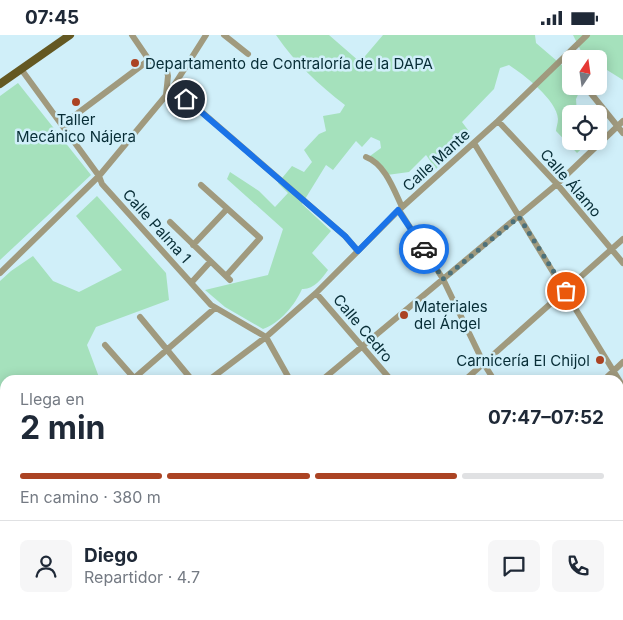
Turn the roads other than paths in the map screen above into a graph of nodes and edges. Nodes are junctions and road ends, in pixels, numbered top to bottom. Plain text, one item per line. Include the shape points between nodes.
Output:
1 (70, 35) edge
2 (132, 35) edge
3 (206, 35) edge
4 (224, 35) edge
5 (587, 35) edge
6 (572, 50) edge
7 (248, 54) dead end
8 (149, 60) junction
9 (562, 60) edge
10 (166, 66) junction
11 (185, 67) junction
12 (21, 69) junction
13 (0, 84) edge
14 (173, 87) junction
15 (592, 95) edge
16 (165, 96) junction
17 (498, 121) junction
18 (623, 121) edge
19 (62, 125) junction
20 (617, 126) junction
21 (623, 133) edge
22 (474, 143) junction
23 (366, 157) dead end
24 (99, 176) junction
25 (557, 184) junction
26 (201, 185) dead end
27 (228, 209) junction
28 (400, 209) junction
29 (519, 217) junction
30 (170, 222) dead end
31 (623, 239) edge
32 (193, 245) junction
33 (611, 249) junction
34 (358, 251) junction
35 (210, 261) junction
36 (623, 263) edge
37 (0, 273) edge
38 (443, 279) junction
39 (191, 283) junction
40 (566, 291) junction
41 (316, 293) junction
42 (215, 308) junction
43 (140, 317) dead end
44 (266, 337) junction
45 (105, 345) dead end
46 (168, 349) junction
47 (362, 349) junction
48 (623, 362) edge
49 (484, 364) junction
50 (614, 371) junction
51 (130, 375) edge
52 (138, 375) edge
53 (188, 375) edge
54 (216, 375) edge
55 (287, 375) edge
56 (328, 375) edge
57 (386, 375) edge
58 (471, 375) edge
59 (491, 375) edge
60 (610, 375) edge
61 (616, 375) edge

1 - 12 main road
2 - 8 street
3 - 11 street
4 - 7 street
5 - 6 street, Calle Mante
8 - 10 street
8 - 19 street
9 - 17 street, Calle Mante
10 - 11 street
10 - 16 street
11 - 14 street
12 - 13 main road
12 - 19 street, Calle Palma 1
14 - 16 street
14 - 34 street via 345,236
15 - 20 street
16 - 24 street
17 - 22 street, Calle Mante
17 - 25 street, Calle Álamo
18 - 20 street
19 - 24 street, Calle Palma 1
20 - 21 street
20 - 25 street
22 - 28 street, Calle Mante
22 - 29 street
23 - 28 street via 372,159 386,175
24 - 37 street
24 - 39 street, Calle Palma 1
25 - 29 street
25 - 33 street, Calle Álamo
26 - 27 street
27 - 32 street
27 - 35 street via 260,238 228,278
28 - 34 street, Calle Mante
28 - 38 street
29 - 38 street
29 - 40 street
30 - 32 street
31 - 33 street
32 - 35 street
33 - 36 street, Calle Álamo
33 - 40 street
34 - 41 street, Calle Mante
35 - 39 street
38 - 47 street
38 - 49 street
39 - 42 street, Calle Palma 1
40 - 49 street
40 - 50 street
41 - 44 street, Calle Mante
41 - 47 street, Calle Cedro
42 - 44 street, Calle Palma 1
42 - 46 street
43 - 46 street
44 - 54 street, Calle Mante
44 - 55 street
45 - 51 street
46 - 52 street
46 - 53 street
47 - 56 street
47 - 57 street, Calle Cedro
48 - 50 street
49 - 58 street
49 - 59 street
50 - 60 street
50 - 61 street

